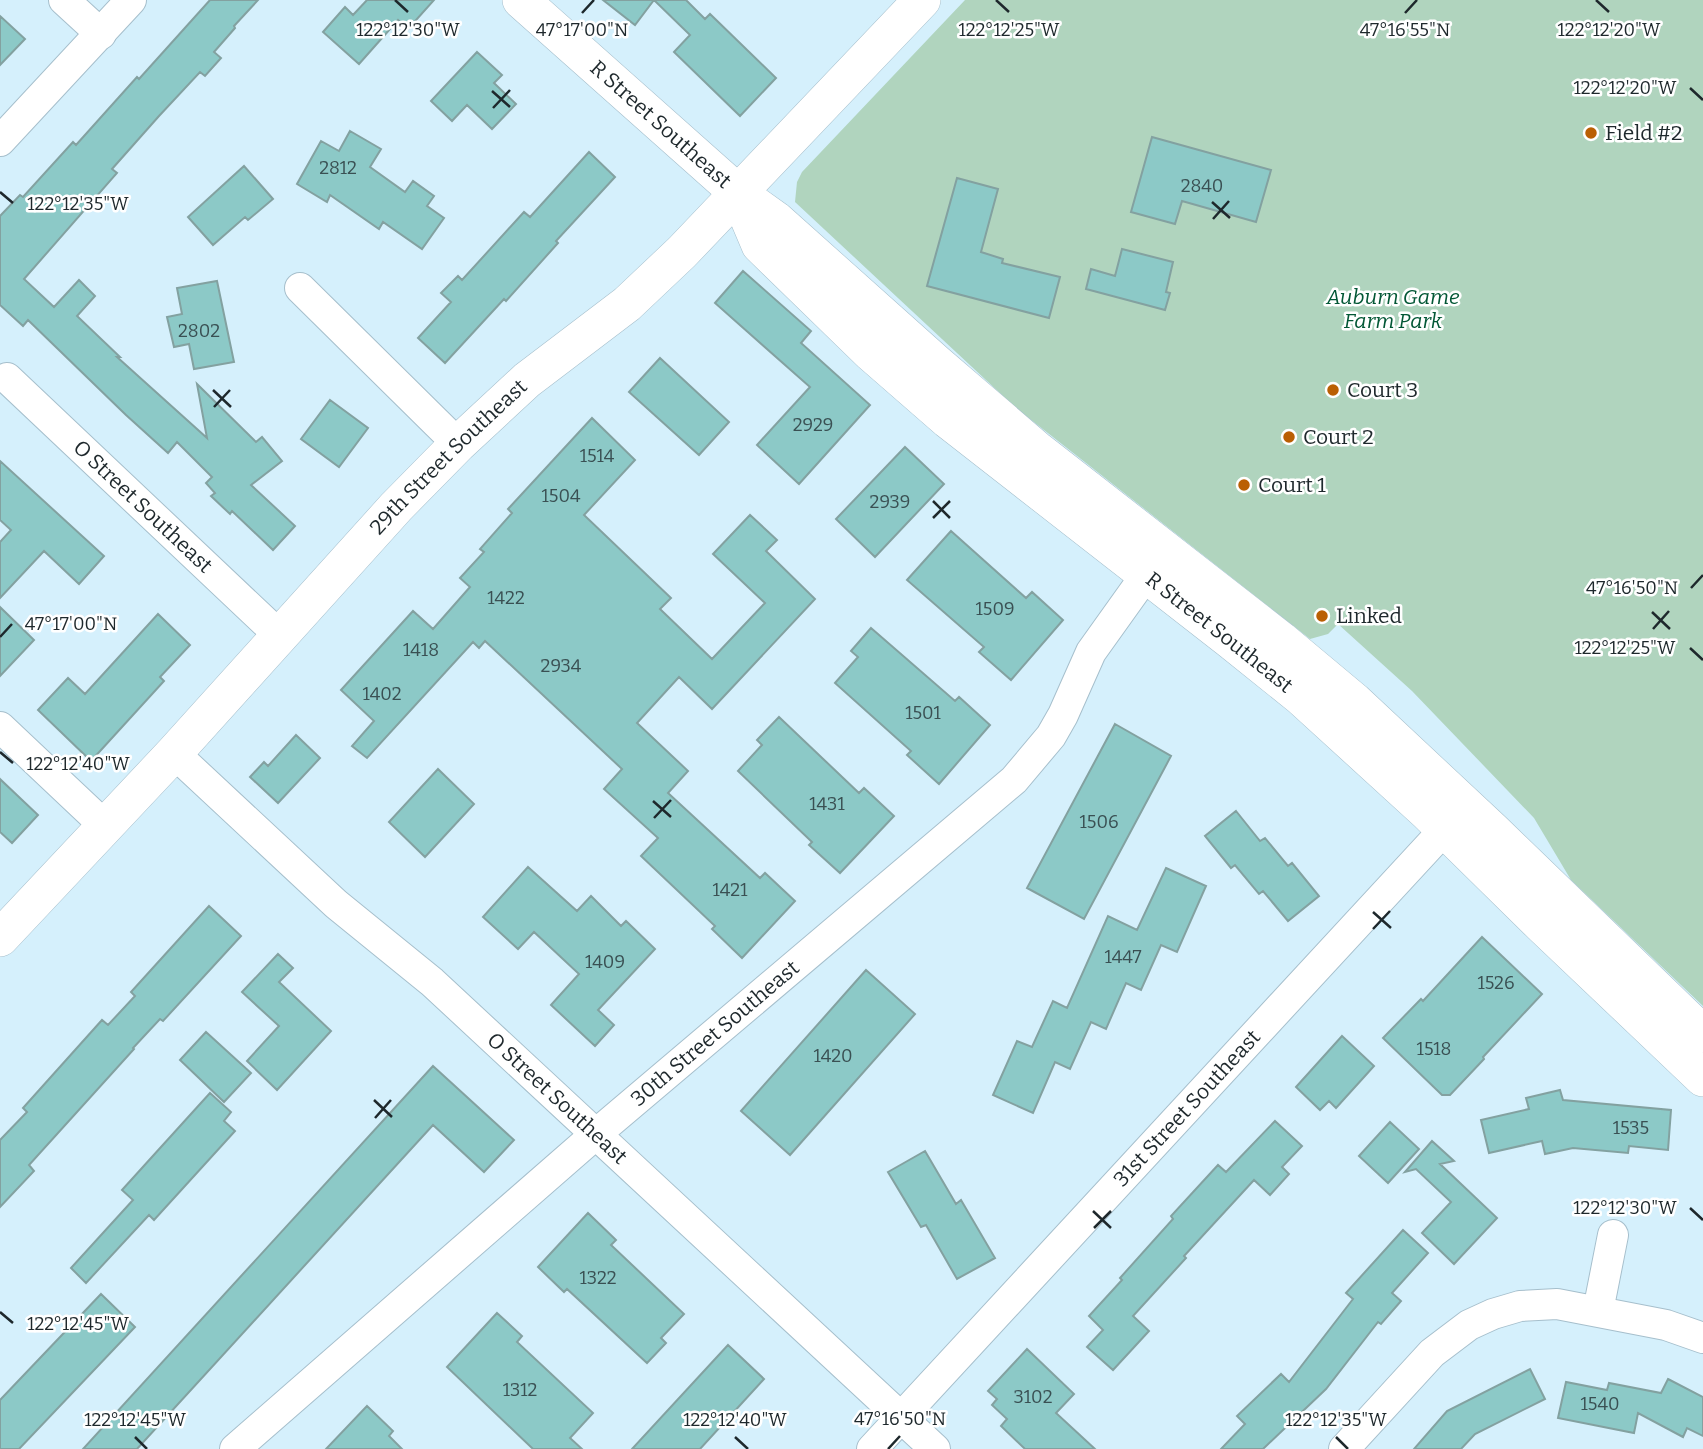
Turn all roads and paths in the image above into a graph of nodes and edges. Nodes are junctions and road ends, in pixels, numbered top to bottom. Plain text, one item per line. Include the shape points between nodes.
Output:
1 (64, 0) edge
2 (131, 0) edge
3 (521, 0) edge
4 (922, 0) edge
5 (101, 34) junction
6 (0, 141) edge
7 (738, 194) junction
8 (300, 288) dead end
9 (7, 378) dead end
10 (458, 443) junction
11 (1146, 575) junction
12 (280, 636) junction
13 (0, 727) edge
14 (174, 753) junction
15 (105, 826) junction
16 (1445, 829) junction
17 (0, 937) edge
18 (1703, 1034) edge
19 (1703, 1078) edge
20 (596, 1134) junction
21 (1613, 1236) dead end
22 (1598, 1311) junction
23 (1703, 1338) edge
24 (901, 1417) junction
25 (235, 1449) edge
26 (872, 1449) edge
27 (935, 1449) edge
28 (1344, 1449) edge

1 - 5 street
2 - 5 street
3 - 7 street, R Street Southeast
4 - 7 street, 29th Street Southeast
5 - 6 street
7 - 10 street, 29th Street Southeast via 626,304 527,380
7 - 11 street, R Street Southeast via 760,245 870,352 948,420
7 - 18 street, R Street Southeast via 784,227 1036,449 1354,701
8 - 10 street
9 - 12 street, O Street Southeast
10 - 12 street, 29th Street Southeast
11 - 16 street, R Street Southeast via 1308,703
11 - 20 street, 30th Street Southeast via 1091,652 1051,737 1014,780
12 - 14 street, 29th Street Southeast
13 - 15 street
14 - 15 street, 29th Street Southeast
14 - 20 street, O Street Southeast via 335,904 432,982
15 - 17 street, 29th Street Southeast
16 - 19 street, R Street Southeast
16 - 24 street, 31st Street Southeast
20 - 24 street, O Street Southeast
20 - 25 street, 30th Street Southeast
21 - 22 street
22 - 23 street
22 - 28 street via 1532,1305 1480,1319 1432,1353
24 - 26 street, 31st Street Southeast
24 - 27 street, O Street Southeast

